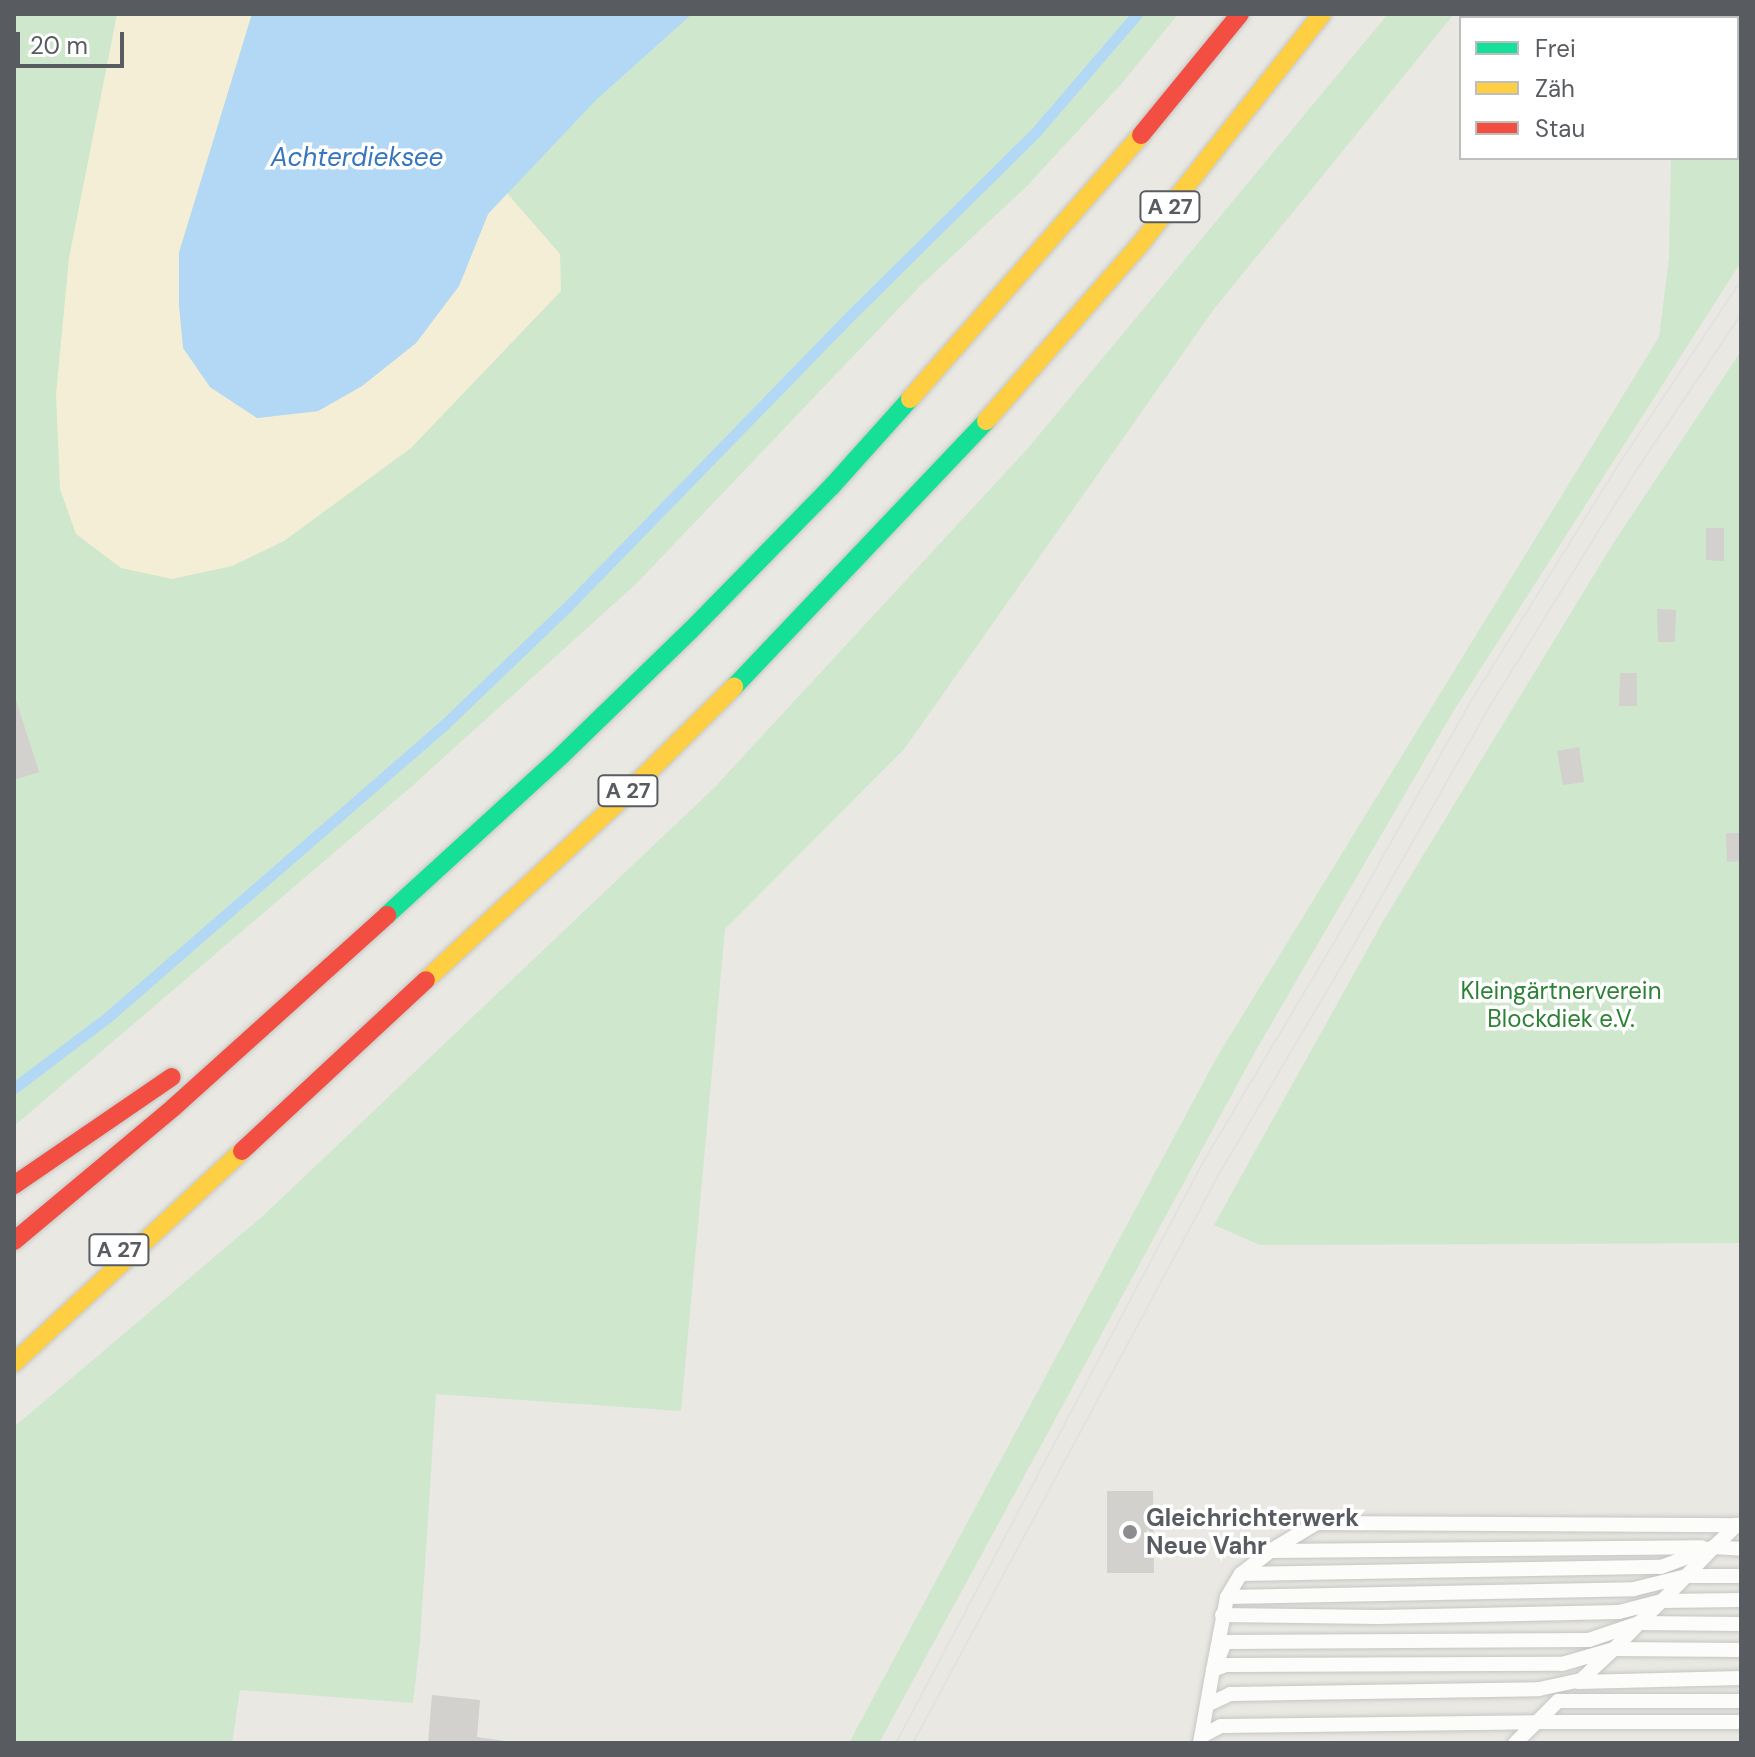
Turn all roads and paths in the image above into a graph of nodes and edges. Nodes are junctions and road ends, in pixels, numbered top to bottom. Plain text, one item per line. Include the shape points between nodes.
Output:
1 (1240, 14) edge
2 (1322, 14) edge
3 (325, 972) junction
4 (224, 1168) junction
5 (14, 1185) edge
6 (14, 1241) edge
7 (51, 1303) dead end
8 (14, 1363) edge
9 (1739, 1525) edge
10 (1714, 1547) junction
11 (1741, 1549) edge
12 (1270, 1551) junction
13 (1241, 1574) junction
14 (1686, 1576) junction
15 (1741, 1576) edge
16 (1227, 1597) junction
17 (1741, 1600) edge
18 (1662, 1601) junction
19 (1222, 1615) junction
20 (1639, 1623) junction
21 (1741, 1624) edge
22 (1614, 1649) junction
23 (1741, 1650) edge
24 (1213, 1670) junction
25 (1741, 1678) edge
26 (1581, 1680) junction
27 (1558, 1701) junction
28 (1741, 1701) edge
29 (1209, 1704) junction
30 (1537, 1722) junction
31 (1741, 1722) edge
32 (1201, 1739) edge
33 (1515, 1743) edge

1 - 3 highway, A 27 via 1084,204 832,486 562,755
2 - 4 highway, A 27 via 1138,247 879,538 615,805
3 - 5 highway
3 - 6 highway, A 27
4 - 7 highway, A 27
4 - 8 highway
9 - 10 lane
9 - 12 lane via 1317,1523
10 - 11 lane
10 - 12 lane
10 - 13 lane via 1661,1567
10 - 14 lane
12 - 13 lane
13 - 16 lane
14 - 15 lane
14 - 16 lane via 1634,1589
14 - 18 lane
16 - 19 lane
17 - 18 lane
18 - 19 lane via 1619,1612
18 - 20 lane
19 - 24 lane
20 - 21 lane
20 - 22 lane
20 - 24 lane via 1589,1640 1225,1642
22 - 23 lane
22 - 24 lane via 1562,1664 1226,1665
22 - 26 lane
24 - 29 lane
25 - 26 lane
26 - 27 lane
26 - 29 lane via 1539,1689 1230,1694
27 - 28 lane
27 - 30 lane
29 - 32 lane
30 - 31 lane
30 - 32 lane via 1221,1726
30 - 33 lane

